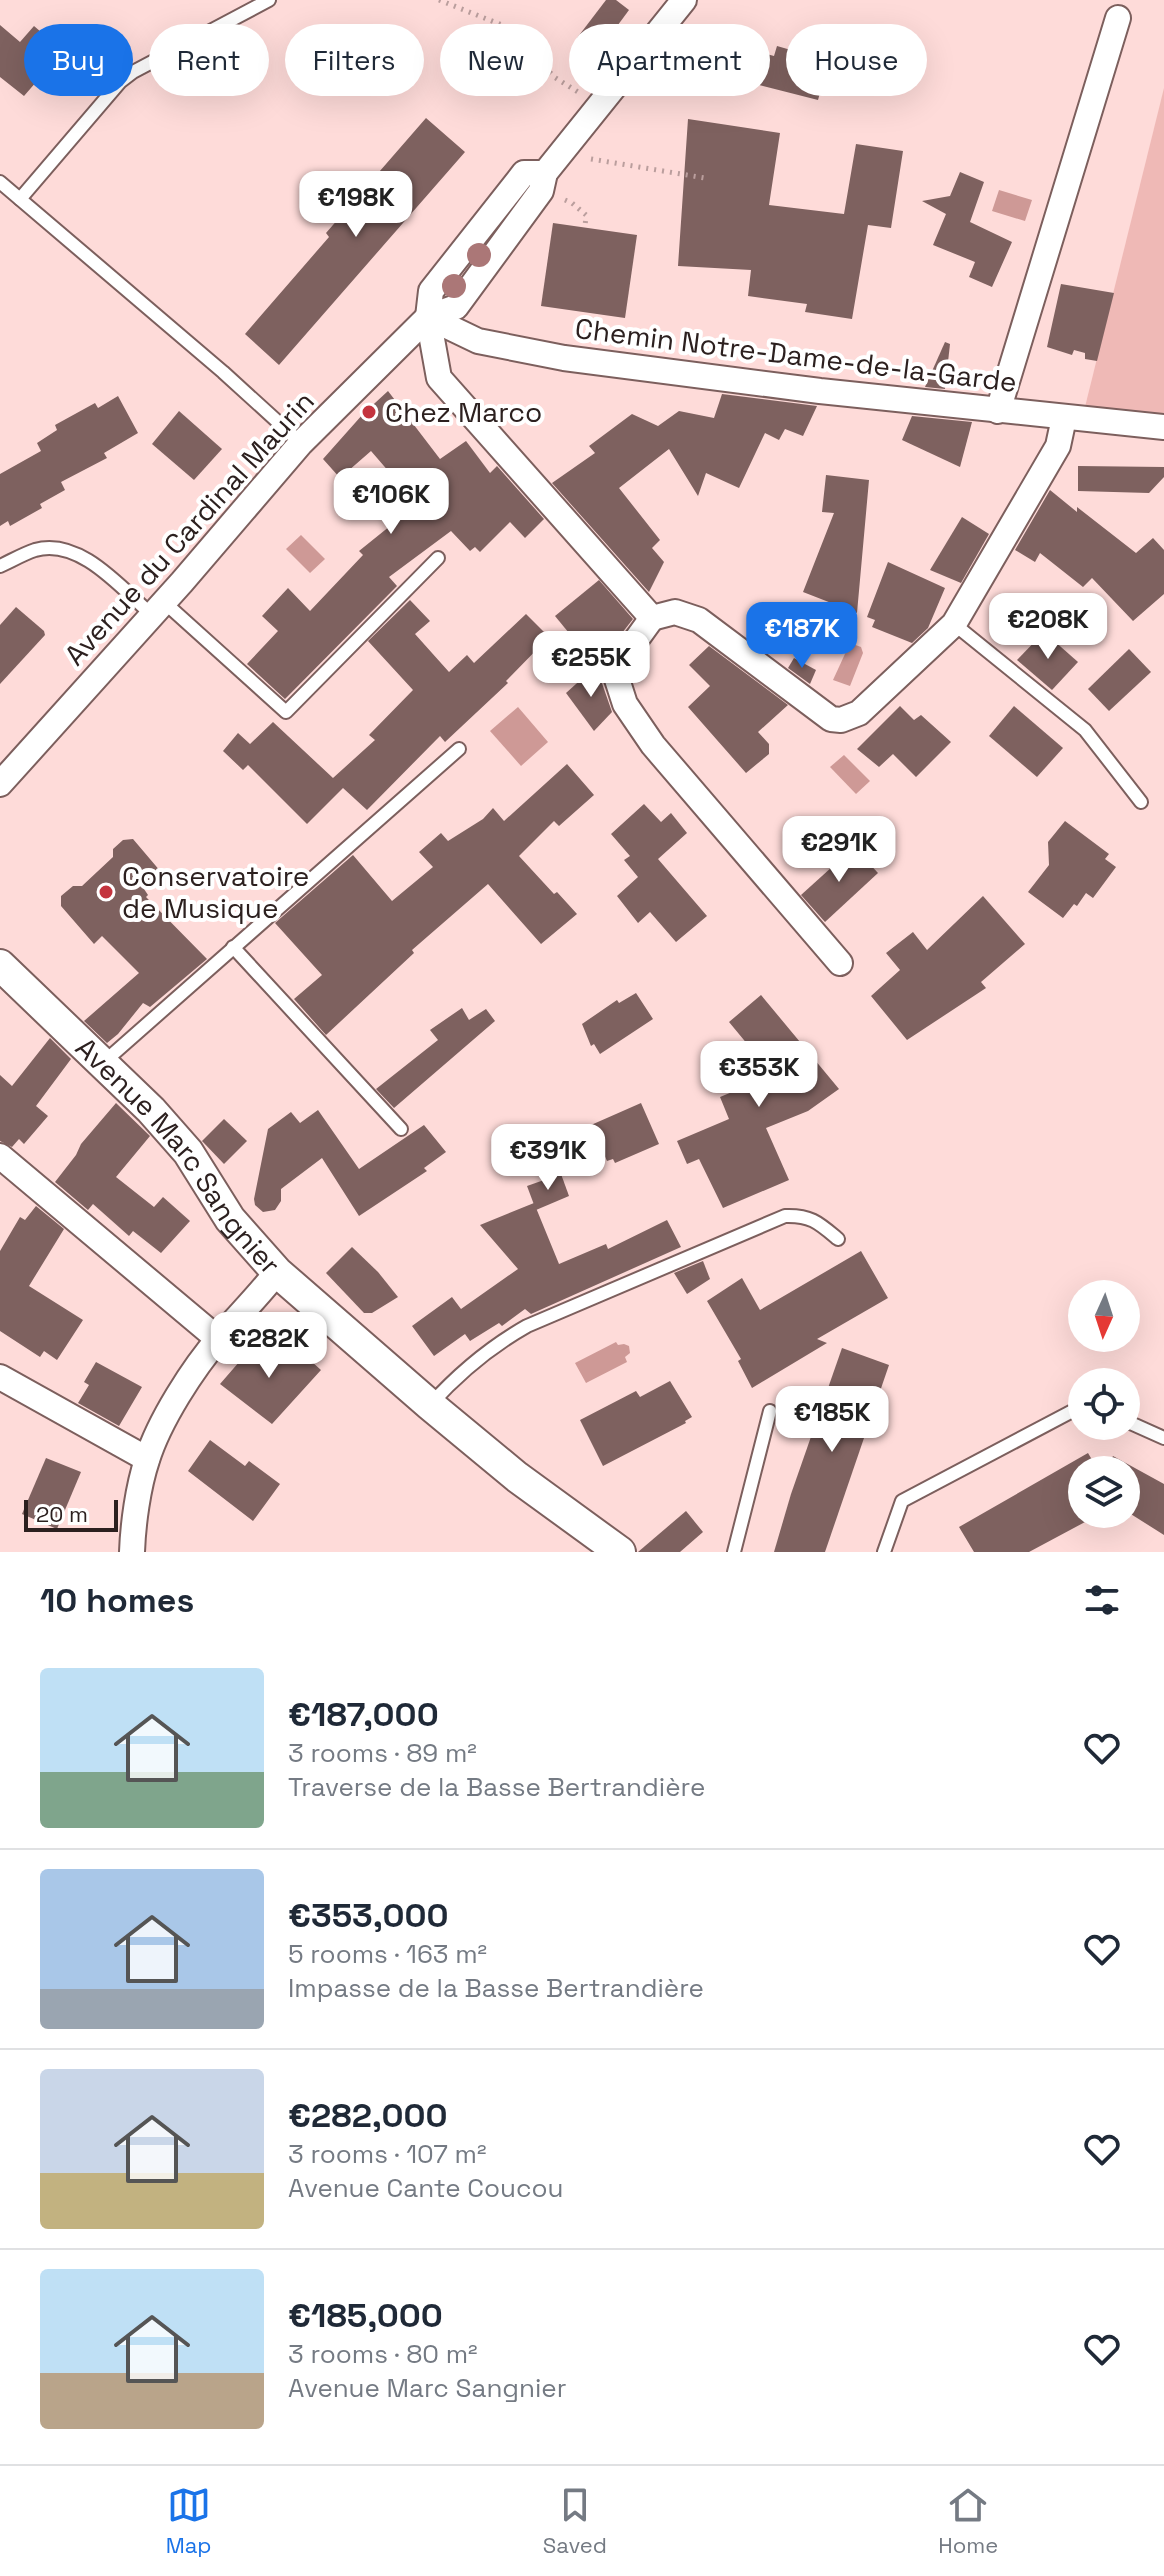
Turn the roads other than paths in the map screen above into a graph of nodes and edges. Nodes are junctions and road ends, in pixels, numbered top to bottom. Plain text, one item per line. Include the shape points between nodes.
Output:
1 (269, 0) edge
2 (684, 0) edge
3 (1118, 18) dead end
4 (0, 182) edge
5 (20, 199) junction
6 (428, 317) junction
7 (998, 411) junction
8 (1064, 418) junction
9 (1164, 427) edge
10 (301, 443) junction
11 (438, 558) dead end
12 (0, 566) edge
13 (158, 608) junction
14 (652, 618) junction
15 (954, 624) junction
16 (459, 749) dead end
17 (0, 784) edge
18 (1141, 802) dead end
19 (233, 947) junction
20 (840, 963) dead end
21 (0, 965) edge
22 (101, 1064) junction
23 (401, 1129) dead end
24 (0, 1156) edge
25 (838, 1239) dead end
26 (277, 1272) junction
27 (218, 1339) junction
28 (0, 1377) edge
29 (430, 1405) junction
30 (770, 1411) dead end
31 (1068, 1413) edge
32 (1140, 1427) edge
33 (1164, 1438) edge
34 (147, 1459) junction
35 (132, 1552) edge
36 (620, 1552) edge
37 (734, 1552) edge
38 (884, 1552) edge

1 - 5 lane via 120,82
2 - 6 street via 543,182 524,173 431,291
3 - 7 street
4 - 5 lane
5 - 10 lane
6 - 7 street, Chemin Notre-Dame-de-la-Garde via 478,341 539,354
6 - 10 street, Avenue du Cardinal Maurin
6 - 14 street via 439,378
7 - 8 street, Chemin Notre-Dame-de-la-Garde
8 - 9 street, Chemin Notre-Dame-de-la-Garde
8 - 15 street via 1058,446
10 - 13 street, Avenue du Cardinal Maurin
11 - 13 lane via 286,712
12 - 13 lane via 37,549 60,549 90,559
13 - 17 street, Avenue du Cardinal Maurin
14 - 15 street via 675,612 699,620 831,719 841,720 859,713
14 - 20 street via 615,673 625,704 653,745
15 - 18 lane via 1085,730
16 - 19 lane
19 - 22 lane
19 - 23 lane
21 - 22 street, Avenue Marc Sangnier
22 - 26 street, Avenue Marc Sangnier via 188,1152 230,1219
24 - 27 street
25 - 29 lane via 815,1221 785,1216 527,1326 454,1379
26 - 27 street
26 - 29 street, Avenue Marc Sangnier
27 - 34 street via 174,1400
28 - 34 street
29 - 36 street, Avenue Marc Sangnier
30 - 37 lane
31 - 38 lane via 902,1501
32 - 33 lane
34 - 35 street

